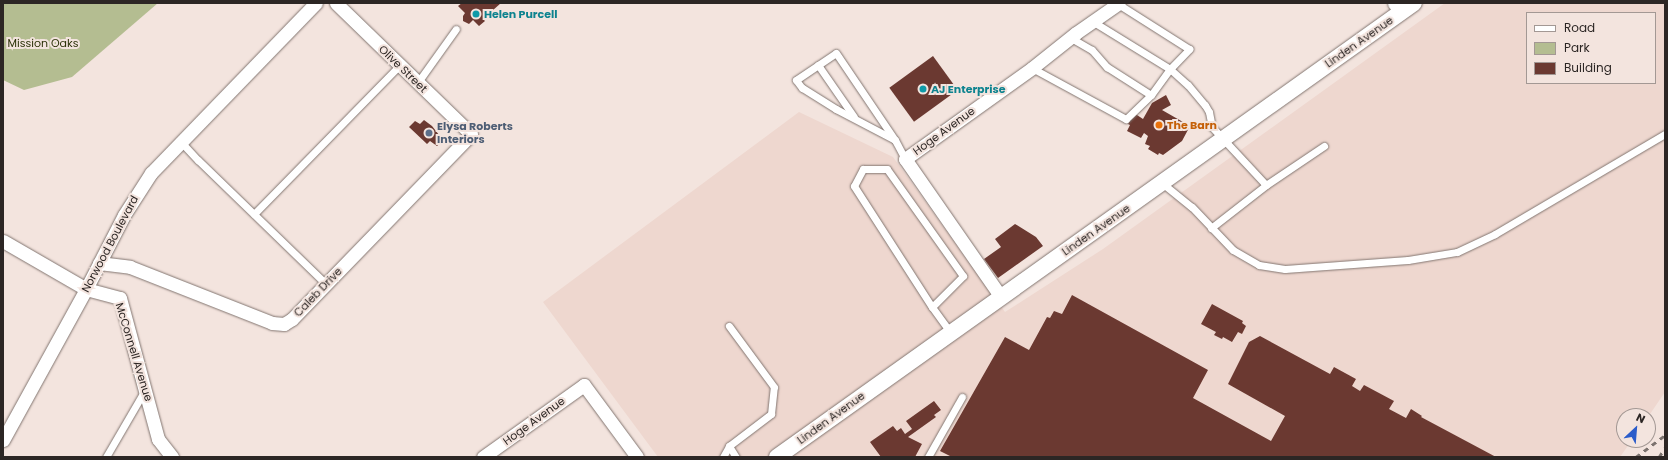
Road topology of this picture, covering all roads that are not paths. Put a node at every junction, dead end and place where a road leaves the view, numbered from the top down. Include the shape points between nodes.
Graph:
1 (316, 3) edge
2 (336, 3) edge
3 (1414, 3) edge
4 (1111, 5) edge
5 (1397, 8) edge
6 (1092, 21) junction
7 (456, 28) dead end
8 (1071, 38) junction
9 (400, 65) junction
10 (818, 65) junction
11 (1032, 68) junction
12 (1170, 69) junction
13 (418, 82) junction
14 (1151, 95) junction
15 (855, 118) junction
16 (471, 134) joint
17 (1665, 134) edge
18 (1223, 139) junction
19 (895, 140) junction
20 (181, 142) junction
21 (1324, 146) dead end
22 (905, 159) junction
23 (1162, 183) junction
24 (1266, 185) junction
25 (254, 214) junction
26 (1211, 228) junction
27 (3, 241) edge
28 (99, 263) junction
29 (326, 284) junction
30 (86, 289) junction
31 (1001, 297) junction
32 (932, 307) junction
33 (730, 326) dead end
34 (951, 333) junction
35 (146, 389) junction
36 (962, 397) dead end
37 (3, 440) edge
38 (729, 446) junction
39 (632, 455) edge
40 (106, 457) edge
41 (172, 457) edge
42 (483, 457) edge
43 (723, 457) edge
44 (736, 457) edge
45 (777, 457) edge
46 (928, 457) edge

1 - 20 street, Norwood Boulevard
2 - 9 street, Olive Street
3 - 5 street, Linden Avenue
4 - 6 street, Hoge Avenue
4 - 12 lane via 1189,49
5 - 18 street, Linden Avenue
6 - 8 street, Hoge Avenue
6 - 12 lane
7 - 13 lane
8 - 11 street, Hoge Avenue
8 - 14 lane via 1092,50 1107,67
9 - 13 street, Olive Street
9 - 25 lane
10 - 15 lane
10 - 15 lane via 796,80 802,88
10 - 19 lane via 836,53
11 - 14 lane via 1126,119
11 - 22 street, Hoge Avenue
12 - 14 lane
12 - 18 lane via 1205,105 1212,127
13 - 16 street, Olive Street
15 - 19 lane
16 - 29 street, Caleb Drive
17 - 26 lane via 1496,234 1457,252 1408,260 1285,269 1259,265 1233,250
18 - 23 street, Linden Avenue
18 - 24 lane
19 - 22 lane
20 - 25 lane
20 - 28 street, Norwood Boulevard via 151,173 124,215
21 - 24 lane
22 - 31 street, Hoge Avenue
23 - 26 lane via 1192,206
23 - 31 street, Linden Avenue
24 - 26 lane
25 - 29 lane
27 - 30 street, McConnell Avenue
28 - 29 street, Caleb Drive via 130,267 278,324 284,324 292,319
28 - 30 street, Norwood Boulevard
30 - 35 street, McConnell Avenue via 120,298
30 - 37 street, Norwood Boulevard
31 - 34 street, Linden Avenue
32 - 32 lane via 854,186 863,169 887,169 963,276
32 - 34 lane
33 - 38 lane via 774,387 771,414
34 - 45 street, Linden Avenue
35 - 40 lane
35 - 41 street, McConnell Avenue via 158,439
36 - 46 lane
38 - 43 lane
38 - 44 lane
39 - 42 street, Hoge Avenue via 584,384

